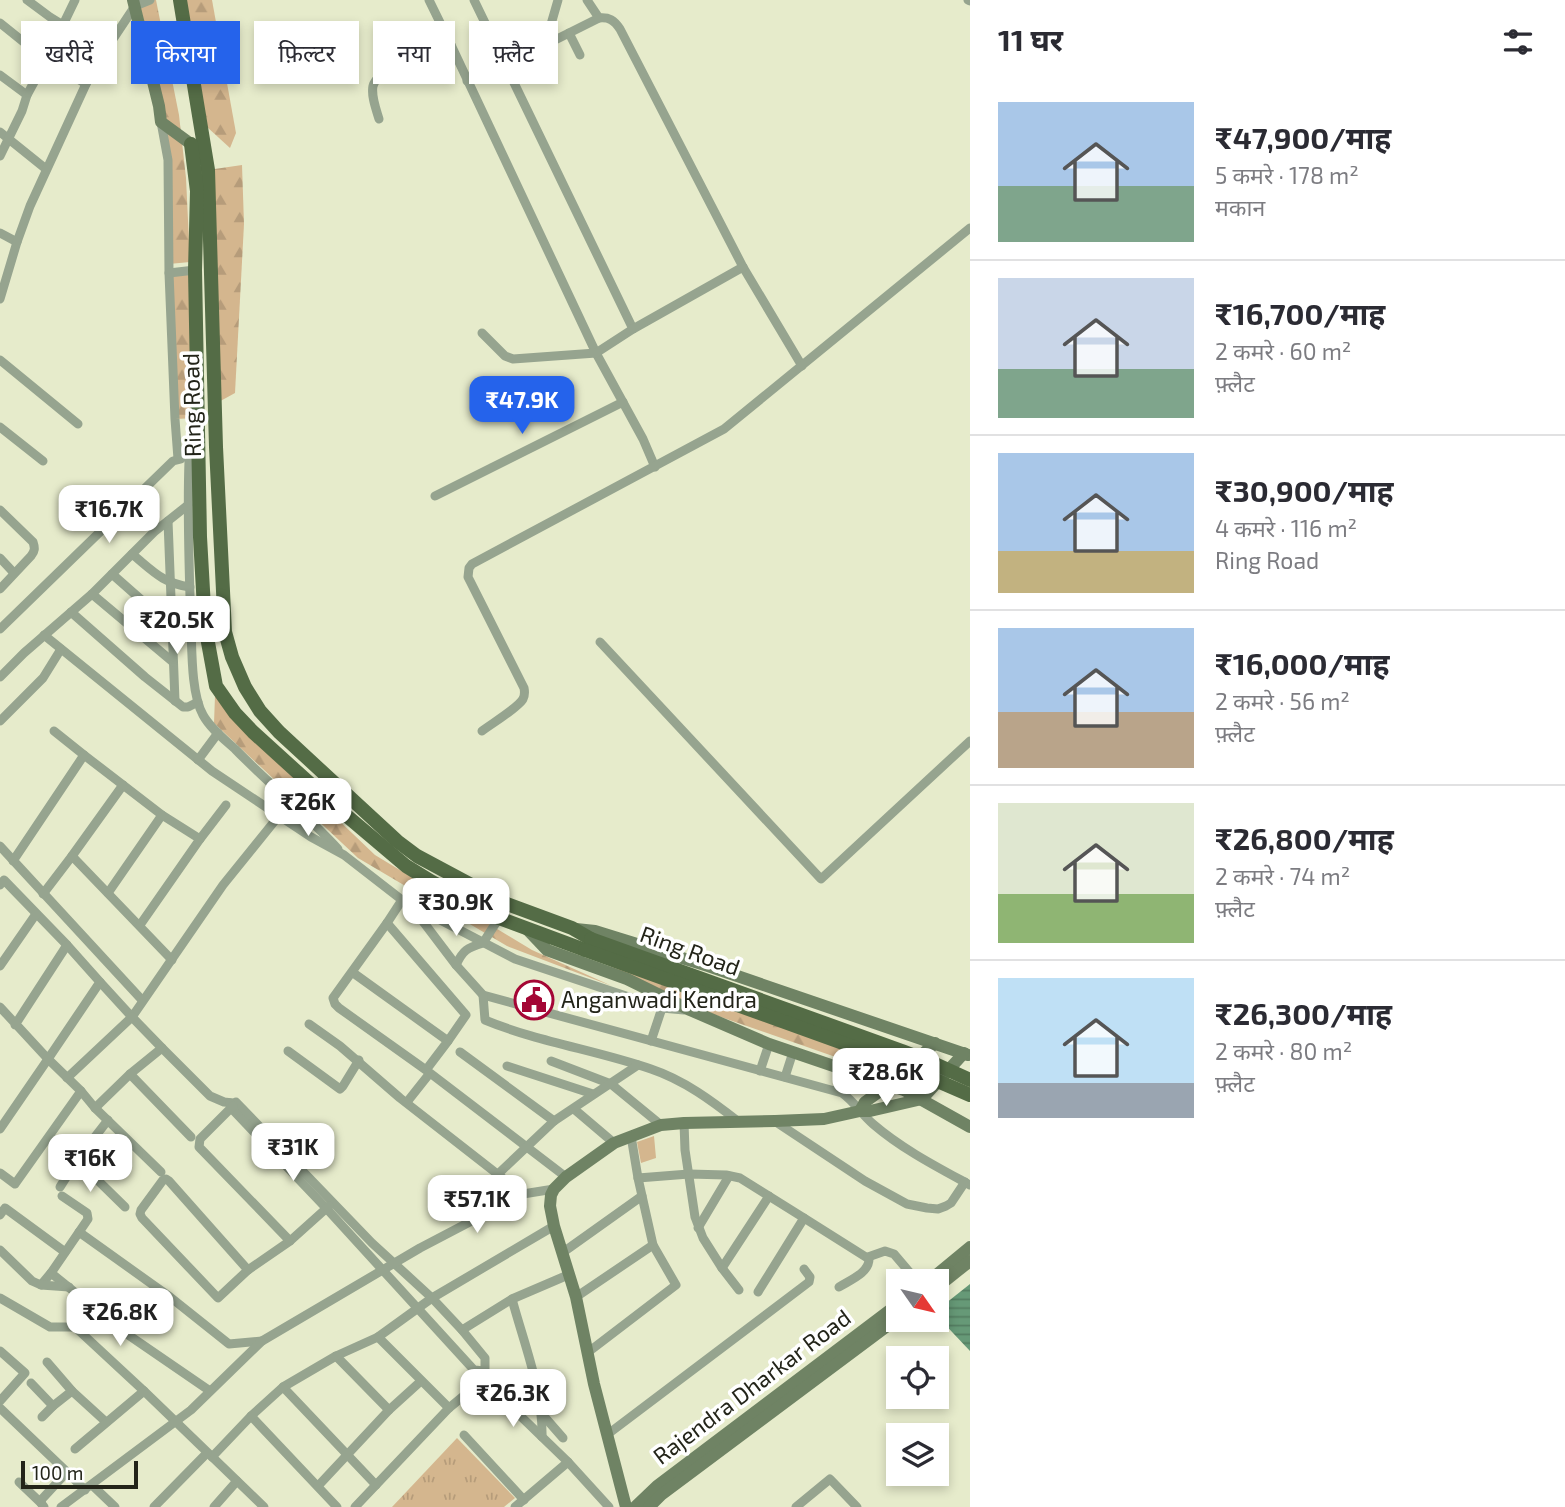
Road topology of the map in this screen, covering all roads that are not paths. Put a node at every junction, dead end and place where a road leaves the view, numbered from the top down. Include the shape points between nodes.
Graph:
1 (27, 0) edge
2 (75, 0) edge
3 (150, 0) edge
4 (180, 0) edge
5 (429, 0) edge
6 (474, 0) edge
7 (558, 0) edge
8 (587, 0) edge
9 (134, 3) edge
10 (599, 18) junction
11 (57, 21) edge
12 (65, 21) edge
13 (439, 21) edge
14 (484, 21) edge
15 (552, 21) edge
16 (0, 23) edge
17 (117, 31) edge
18 (569, 33) junction
19 (558, 38) edge
20 (21, 40) edge
21 (455, 55) edge
22 (580, 55) dead end
23 (0, 75) edge
24 (467, 81) joint
25 (33, 84) edge
26 (86, 84) edge
27 (374, 84) edge
28 (514, 84) edge
29 (27, 95) junction
30 (379, 119) dead end
31 (161, 122) junction
32 (0, 132) edge
33 (9, 139) junction
34 (191, 144) joint
35 (0, 156) edge
36 (46, 169) junction
37 (970, 228) edge
38 (0, 233) edge
39 (17, 242) junction
40 (743, 267) junction
41 (195, 270) junction
42 (169, 273) junction
43 (3, 276) edge
44 (0, 299) edge
45 (633, 329) junction
46 (482, 333) dead end
47 (596, 353) junction
48 (0, 360) edge
49 (802, 366) junction
50 (623, 402) junction
51 (78, 424) dead end
52 (0, 427) edge
53 (216, 447) junction
54 (199, 450) junction
55 (178, 460) junction
56 (43, 461) dead end
57 (189, 461) junction
58 (655, 467) junction
59 (435, 496) dead end
60 (188, 505) junction
61 (0, 510) edge
62 (168, 521) junction
63 (132, 554) junction
64 (0, 558) edge
65 (14, 573) junction
66 (112, 574) junction
67 (170, 583) junction
68 (190, 587) junction
69 (0, 589) edge
70 (92, 594) junction
71 (71, 612) junction
72 (171, 626) junction
73 (0, 629) edge
74 (44, 635) junction
75 (600, 642) dead end
76 (61, 649) junction
77 (173, 662) junction
78 (0, 677) edge
79 (216, 686) junction
80 (196, 690) junction
81 (175, 701) junction
82 (198, 702) junction
83 (0, 721) edge
84 (482, 731) dead end
85 (54, 732) dead end
86 (218, 733) junction
87 (970, 741) edge
88 (84, 755) junction
89 (198, 760) junction
90 (123, 785) junction
91 (290, 802) junction
92 (226, 805) dead end
93 (162, 815) junction
94 (279, 816) junction
95 (201, 839) junction
96 (0, 846) edge
97 (344, 855) junction
98 (72, 856) junction
99 (13, 861) junction
100 (1, 880) edge
101 (108, 893) junction
102 (43, 894) junction
103 (402, 900) junction
104 (411, 905) junction
105 (36, 914) junction
106 (499, 918) junction
107 (387, 923) junction
108 (139, 925) junction
109 (572, 928) junction
110 (526, 929) junction
111 (483, 943) junction
112 (67, 945) junction
113 (588, 945) junction
114 (172, 960) junction
115 (456, 965) junction
116 (0, 966) edge
117 (352, 972) junction
118 (100, 982) junction
119 (482, 995) junction
120 (142, 1000) junction
121 (0, 1007) edge
122 (662, 1008) junction
123 (690, 1010) junction
124 (132, 1017) junction
125 (309, 1024) dead end
126 (15, 1025) junction
127 (448, 1041) junction
128 (651, 1041) junction
129 (935, 1043) junction
130 (769, 1044) junction
131 (162, 1048) junction
132 (288, 1051) dead end
133 (460, 1052) dead end
134 (793, 1052) junction
135 (967, 1054) edge
136 (48, 1059) junction
137 (359, 1060) junction
138 (551, 1061) dead end
139 (638, 1065) junction
140 (507, 1066) dead end
141 (760, 1070) junction
142 (130, 1074) junction
143 (785, 1077) junction
144 (67, 1078) junction
145 (970, 1080) edge
146 (611, 1084) junction
147 (890, 1084) junction
148 (81, 1091) junction
149 (593, 1094) junction
150 (970, 1095) edge
151 (922, 1099) junction
152 (407, 1102) junction
153 (232, 1104) junction
154 (95, 1108) junction
155 (574, 1109) junction
156 (860, 1111) junction
157 (108, 1120) junction
158 (554, 1121) junction
159 (775, 1121) junction
160 (684, 1122) junction
161 (739, 1122) junction
162 (661, 1125) junction
163 (1, 1126) edge
164 (970, 1127) edge
165 (631, 1136) junction
166 (191, 1137) dead end
167 (614, 1143) junction
168 (527, 1147) junction
169 (77, 1160) junction
170 (161, 1172) dead end
171 (0, 1173) edge
172 (498, 1174) junction
173 (689, 1174) junction
174 (729, 1175) junction
175 (566, 1177) junction
176 (638, 1178) junction
177 (968, 1184) edge
178 (554, 1189) junction
179 (523, 1194) junction
180 (642, 1196) junction
181 (769, 1196) junction
182 (330, 1206) junction
183 (125, 1207) dead end
184 (0, 1215) edge
185 (804, 1218) junction
186 (554, 1226) junction
187 (698, 1228) junction
188 (79, 1232) junction
189 (290, 1241) junction
190 (653, 1245) junction
191 (367, 1246) junction
192 (970, 1247) edge
193 (0, 1250) edge
194 (65, 1252) junction
195 (562, 1253) junction
196 (868, 1257) junction
197 (970, 1261) edge
198 (394, 1264) junction
199 (722, 1268) junction
200 (804, 1269) dead end
201 (907, 1269) edge
202 (943, 1269) edge
203 (248, 1270) junction
204 (383, 1271) junction
205 (51, 1273) junction
206 (568, 1275) junction
207 (949, 1278) edge
208 (41, 1285) junction
209 (69, 1287) junction
210 (839, 1287) dead end
211 (739, 1290) dead end
212 (758, 1292) dead end
213 (576, 1297) junction
214 (0, 1298) edge
215 (432, 1298) junction
216 (512, 1299) junction
217 (418, 1309) junction
218 (886, 1313) edge
219 (886, 1327) edge
220 (462, 1330) junction
221 (378, 1337) junction
222 (262, 1341) junction
223 (0, 1351) edge
224 (587, 1353) junction
225 (336, 1356) junction
226 (47, 1362) dead end
227 (487, 1373) junction
228 (421, 1381) junction
229 (31, 1383) dead end
230 (283, 1387) junction
231 (72, 1391) junction
232 (144, 1391) junction
233 (210, 1391) junction
234 (538, 1392) junction
235 (0, 1401) edge
236 (509, 1405) junction
237 (53, 1406) junction
238 (0, 1408) edge
239 (449, 1408) junction
240 (389, 1410) junction
241 (542, 1414) junction
242 (251, 1416) junction
243 (42, 1417) dead end
244 (106, 1422) junction
245 (174, 1422) junction
246 (608, 1434) junction
247 (464, 1435) dead end
248 (542, 1437) junction
249 (563, 1438) dead end
250 (75, 1449) dead end
251 (209, 1455) junction
252 (348, 1455) junction
253 (568, 1462) junction
254 (67, 1472) junction
255 (237, 1481) junction
256 (19, 1482) dead end
257 (376, 1485) junction
258 (317, 1486) junction
259 (89, 1488) junction
260 (524, 1500) junction
261 (42, 1505) edge
262 (61, 1507) edge
263 (115, 1507) edge
264 (155, 1507) edge
265 (214, 1507) edge
266 (264, 1507) edge
267 (337, 1507) edge
268 (355, 1507) edge
269 (515, 1507) edge
270 (609, 1507) edge
271 (626, 1507) edge
272 (635, 1507) edge
273 (649, 1507) edge
274 (796, 1507) edge
275 (857, 1507) edge

1 - 11 street
2 - 12 street
3 - 9 street
4 - 53 main road, Ring Road via 208,170
5 - 13 street
6 - 14 street
7 - 15 street
8 - 10 street
9 - 17 street
9 - 31 street
10 - 18 street
10 - 40 street via 613,20 620,29
16 - 20 street
18 - 19 street
18 - 22 street
21 - 24 street
23 - 29 street
24 - 47 street
25 - 29 street
26 - 36 street
27 - 30 street
28 - 45 street
29 - 33 street
31 - 34 street
31 - 42 street via 167,160
32 - 33 street
33 - 35 street
33 - 36 street
34 - 41 main road, Ring Road via 197,191
36 - 39 street
37 - 49 street
38 - 39 street
39 - 43 street
40 - 45 street
40 - 49 street
41 - 42 street
41 - 54 main road, Ring Road
42 - 55 street
43 - 44 street
45 - 47 street
46 - 47 street via 513,359
47 - 50 street
48 - 51 street
49 - 58 street via 724,429
50 - 58 street
50 - 59 street
52 - 56 street
53 - 54 street
53 - 109 main road, Ring Road via 225,632 245,687 260,710 417,856 507,904
54 - 57 street
54 - 79 main road, Ring Road via 205,626
55 - 57 street
55 - 73 street
57 - 60 street
58 - 84 street via 468,568 468,577 524,688 519,704
60 - 62 street
60 - 68 street
61 - 65 street via 33,542 31,556
62 - 63 street
62 - 67 street
63 - 66 street
63 - 67 street
64 - 65 street
65 - 69 street
66 - 70 street
66 - 72 street
67 - 68 street
67 - 72 street
68 - 80 street
70 - 71 street
70 - 77 street
71 - 74 street
71 - 81 street
72 - 77 street
74 - 76 street
74 - 78 street
75 - 87 street via 821,879
76 - 83 street via 43,678
76 - 89 street
77 - 81 street
79 - 80 street
79 - 106 main road, Ring Road via 253,732 393,856
80 - 82 street
81 - 82 street via 183,707
82 - 86 street
85 - 88 street
86 - 89 street
86 - 91 street
88 - 90 street
88 - 99 street
89 - 94 street
90 - 93 street
90 - 98 street
91 - 94 street
91 - 97 street
92 - 95 street
93 - 95 street
93 - 101 street
94 - 97 street
94 - 114 street via 223,885
95 - 108 street
96 - 99 street
97 - 103 street
98 - 101 street
98 - 102 street
99 - 102 street
100 - 105 street
101 - 108 street
102 - 120 street
103 - 104 street
103 - 107 street
104 - 111 street
104 - 115 street
105 - 112 street
105 - 116 street
106 - 110 main road, Ring Road
106 - 111 street
107 - 117 street
107 - 127 street via 466,1015
108 - 114 street
109 - 113 main road, Ring Road
109 - 129 street via 696,962
110 - 113 main road, Ring Road
110 - 123 street via 547,950 627,979
111 - 115 street via 462,952
111 - 122 street via 515,960
112 - 118 street
112 - 126 street
113 - 145 main road, Ring Road, bridge via 902,1051
113 - 150 main road, bridge
114 - 120 street
115 - 119 street
117 - 127 street
117 - 127 street via 333,998 339,1008 426,1070
118 - 124 street
118 - 136 street
119 - 128 street
119 - 139 street via 485,1020
120 - 124 street
121 - 126 street
122 - 123 street
122 - 128 street
123 - 130 street
124 - 131 street
124 - 144 street
125 - 137 street
126 - 136 street
128 - 141 street
129 - 135 street
129 - 147 street
130 - 134 street
130 - 141 street
131 - 142 street
131 - 153 street via 210,1096
132 - 137 street via 340,1089
133 - 158 street
134 - 143 street
134 - 147 street
135 - 151 street
136 - 144 street
136 - 163 street
137 - 152 street
138 - 146 street
139 - 146 street
139 - 161 street via 698,1092
140 - 149 street
141 - 143 street
142 - 154 street
142 - 166 street
143 - 156 street via 842,1093
144 - 148 street
146 - 149 street
146 - 162 street
147 - 151 street
147 - 156 street
148 - 154 street
148 - 171 street via 15,1184
149 - 155 street
151 - 156 street
151 - 164 street
152 - 168 street via 430,1073
152 - 172 street
153 - 182 street
153 - 189 street via 200,1139 199,1147
154 - 157 street
155 - 158 street
155 - 167 street
156 - 159 street
156 - 177 street via 899,1143
157 - 169 street
157 - 170 street
158 - 168 street
159 - 161 street
159 - 177 street via 906,1204 939,1209
160 - 161 street
160 - 162 street
160 - 173 street
162 - 165 street
165 - 167 street
165 - 176 street
167 - 175 street
168 - 172 street
168 - 175 street
169 - 183 street
169 - 188 street via 61,1192 88,1216
172 - 179 street
173 - 174 street
173 - 176 street
173 - 187 street
174 - 181 street
174 - 187 street
175 - 178 street
176 - 180 street
178 - 179 street
178 - 186 street via 550,1206
179 - 198 street
180 - 190 street
180 - 195 street
181 - 185 street
181 - 199 street
182 - 189 street
182 - 191 street
184 - 194 street via 5,1208
185 - 196 street
185 - 212 street
186 - 195 street
186 - 215 street
187 - 199 street
188 - 194 street
188 - 222 street via 229,1344
189 - 203 street
190 - 213 street
190 - 224 street via 676,1286
191 - 198 street
191 - 204 street
192 - 202 street
193 - 208 street
194 - 205 street
195 - 206 street
196 - 201 street via 884,1251 894,1254
196 - 210 street via 866,1270
197 - 207 street
198 - 204 street
198 - 215 street
199 - 211 street
200 - 246 street via 810,1282
203 - 203 street via 169,1181 163,1180 140,1214 151,1228 218,1298
204 - 217 street
204 - 222 street
205 - 208 street
205 - 209 street
206 - 213 street
206 - 216 street
208 - 209 street
209 - 233 street via 124,1332
213 - 224 street
214 - 232 street via 50,1327 75,1327
215 - 217 street
215 - 220 street
216 - 220 street
216 - 234 street
217 - 221 street
217 - 227 street via 474,1370
218 - 272 street, Rajendra Dharkar Road via 656,1486
219 - 273 street, Rajendra Dharkar Road
220 - 227 street via 485,1358
221 - 225 street
221 - 228 street
222 - 233 street
223 - 235 street via 25,1373
224 - 246 street
225 - 230 street
225 - 240 street
226 - 231 street
227 - 236 street
227 - 239 street
228 - 239 street
228 - 240 street
229 - 237 street
230 - 242 street
230 - 252 street
231 - 237 street
231 - 244 street
232 - 244 street
232 - 245 street
233 - 245 street
234 - 236 street
234 - 241 street
236 - 248 street
237 - 243 street
238 - 254 street
239 - 257 street
240 - 252 street
241 - 248 street
241 - 249 street
242 - 251 street
242 - 258 street
244 - 250 street
245 - 251 street
245 - 259 street
246 - 271 street
247 - 260 street
248 - 253 street
251 - 255 street
251 - 264 street
252 - 257 street
252 - 258 street
253 - 260 street
253 - 270 street
254 - 259 street
254 - 261 street via 42,1499
255 - 265 street
255 - 266 street
256 - 261 street
257 - 268 street
258 - 267 street
259 - 262 street
259 - 263 street
260 - 269 street
274 - 275 street via 830,1479

